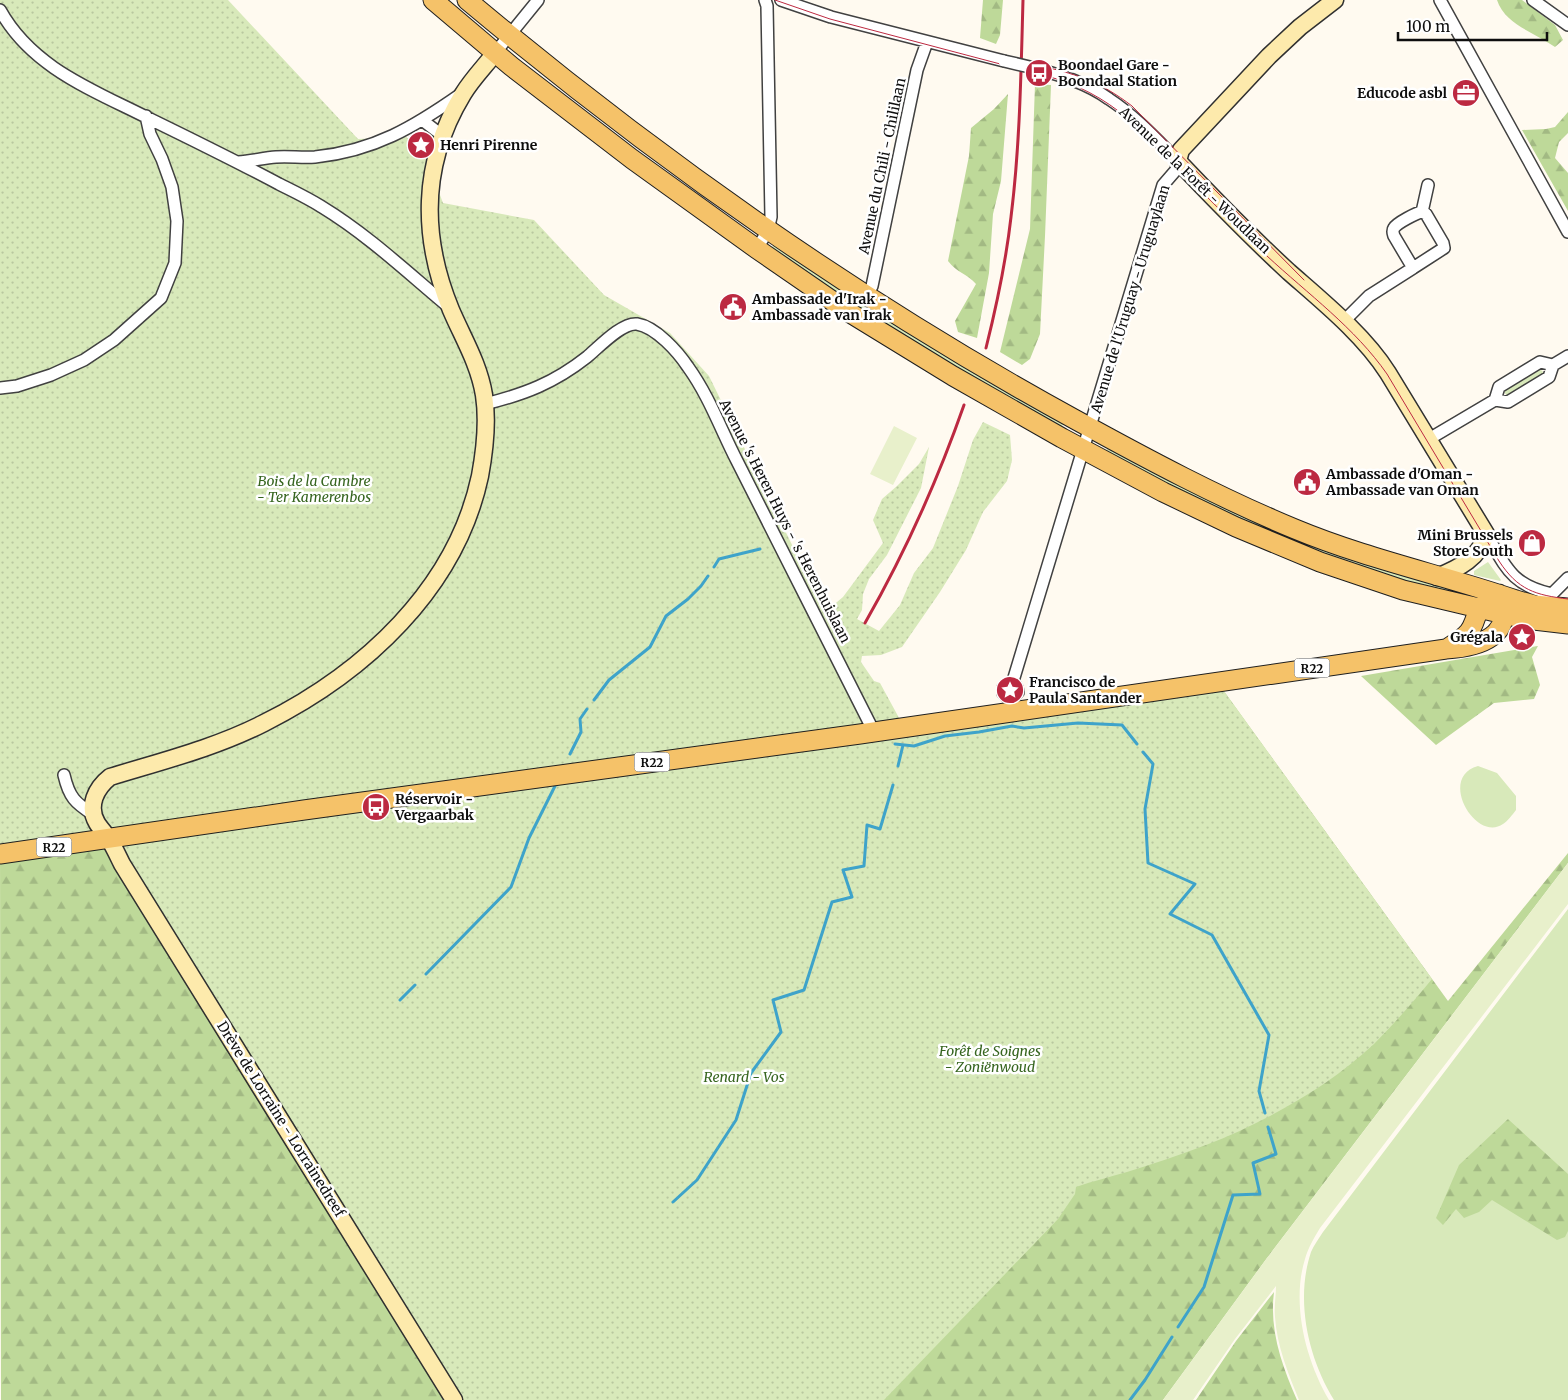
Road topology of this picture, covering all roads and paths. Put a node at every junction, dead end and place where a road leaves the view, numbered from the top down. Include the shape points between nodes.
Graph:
1 (433, 0) edge
2 (467, 0) edge
3 (538, 0) edge
4 (765, 0) edge
5 (781, 0) edge
6 (1335, 0) edge
7 (1440, 0) edge
8 (1533, 0) edge
9 (0, 10) edge
10 (1568, 25) edge
11 (510, 35) junction
12 (927, 42) junction
13 (495, 53) junction
14 (464, 92) junction
15 (146, 116) junction
16 (422, 120) junction
17 (443, 136) junction
18 (1178, 161) junction
19 (238, 162) junction
20 (1428, 185) dead end
21 (1422, 212) junction
22 (768, 230) junction
23 (1568, 232) edge
24 (757, 249) junction
25 (1413, 268) junction
26 (866, 297) junction
27 (451, 310) junction
28 (1343, 322) junction
29 (1568, 356) edge
30 (1553, 365) junction
31 (0, 388) edge
32 (1495, 400) junction
33 (485, 404) junction
34 (1090, 427) junction
35 (1429, 439) junction
36 (1083, 449) junction
37 (1486, 534) junction
38 (1438, 577) junction
39 (1568, 578) edge
40 (1499, 594) junction
41 (1547, 600) junction
42 (1479, 607) junction
43 (1568, 608) edge
44 (1503, 614) junction
45 (1568, 624) edge
46 (1446, 649) junction
47 (1013, 681) dead end
48 (874, 732) junction
49 (64, 775) dead end
50 (94, 814) junction
51 (108, 838) junction
52 (0, 854) edge
53 (454, 1400) edge

1 - 13 main road
2 - 11 main road
3 - 11 street
4 - 22 street via 771,217
5 - 12 street, Avenue de la Forêt - Woudlaan via 831,17
6 - 18 street, Avenue de l'Uruguay - Uruguaylaan via 1269,56 1181,150
7 - 23 street
8 - 10 street
9 - 15 street via 17,36 45,62 107,98
11 - 13 street
11 - 22 main road via 643,140
12 - 18 street, Avenue de la Forêt - Woudlaan, bridge via 1034,68 1080,84 1109,98 1131,115
12 - 26 street, Avenue du Chili - Chililaan via 917,70 872,286
13 - 14 street
13 - 24 main road via 632,159
14 - 16 street
14 - 17 street
15 - 19 street
15 - 31 street via 172,187 177,221 175,263 160,298 114,340 84,360 51,375
16 - 17 street
16 - 19 street via 372,145 315,156
17 - 27 street via 433,165 430,226 437,271
18 - 28 street, Avenue de la Forêt - Woudlaan
18 - 34 street, Avenue de l'Uruguay - Uruguaylaan via 1176,170 1163,185
19 - 27 street via 322,207 369,240
20 - 21 street
21 - 25 street via 1395,226 1393,231
21 - 25 street via 1444,248
22 - 24 street
22 - 26 main road
24 - 36 main road via 917,354
25 - 28 street via 1369,296
26 - 34 main road via 960,355
27 - 33 street via 472,354
28 - 35 street, Avenue de la Forêt - Woudlaan via 1383,365
29 - 30 street
30 - 32 street via 1549,377 1508,402
30 - 32 street via 1540,362 1499,387
32 - 35 street
33 - 48 street, Avenue 's Heren Huys - 's Herenhuislaan via 514,396 560,376 629,325 636,324 655,333 680,356 708,401
33 - 50 street via 483,459 464,530 423,598 387,638 314,695 263,724 228,739 110,777 96,791
34 - 36 street, Avenue de l'Uruguay - Uruguaylaan
34 - 38 main road via 1192,481 1294,529 1346,549
35 - 37 street, Avenue de la Forêt - Woudlaan
36 - 42 main road via 1171,496 1296,553 1403,590
36 - 47 street, Avenue de l'Uruguay - Uruguaylaan
37 - 38 street via 1474,557
37 - 41 street, Avenue de la Forêt - Woudlaan via 1513,576
38 - 40 main road
39 - 41 street
40 - 41 main road via 1528,604
40 - 42 main road
40 - 44 main road
41 - 43 main road
42 - 44 main road
42 - 46 main road, R22 via 1474,626 1467,635
44 - 45 main road
44 - 46 main road, R22 via 1499,629 1482,642 1468,648
46 - 48 main road, R22
48 - 51 main road, R22
49 - 50 street via 77,805
50 - 51 street, Drève de Lorraine - Lorrainedreef
51 - 52 main road, R22
51 - 53 street, Drève de Lorraine - Lorrainedreef

